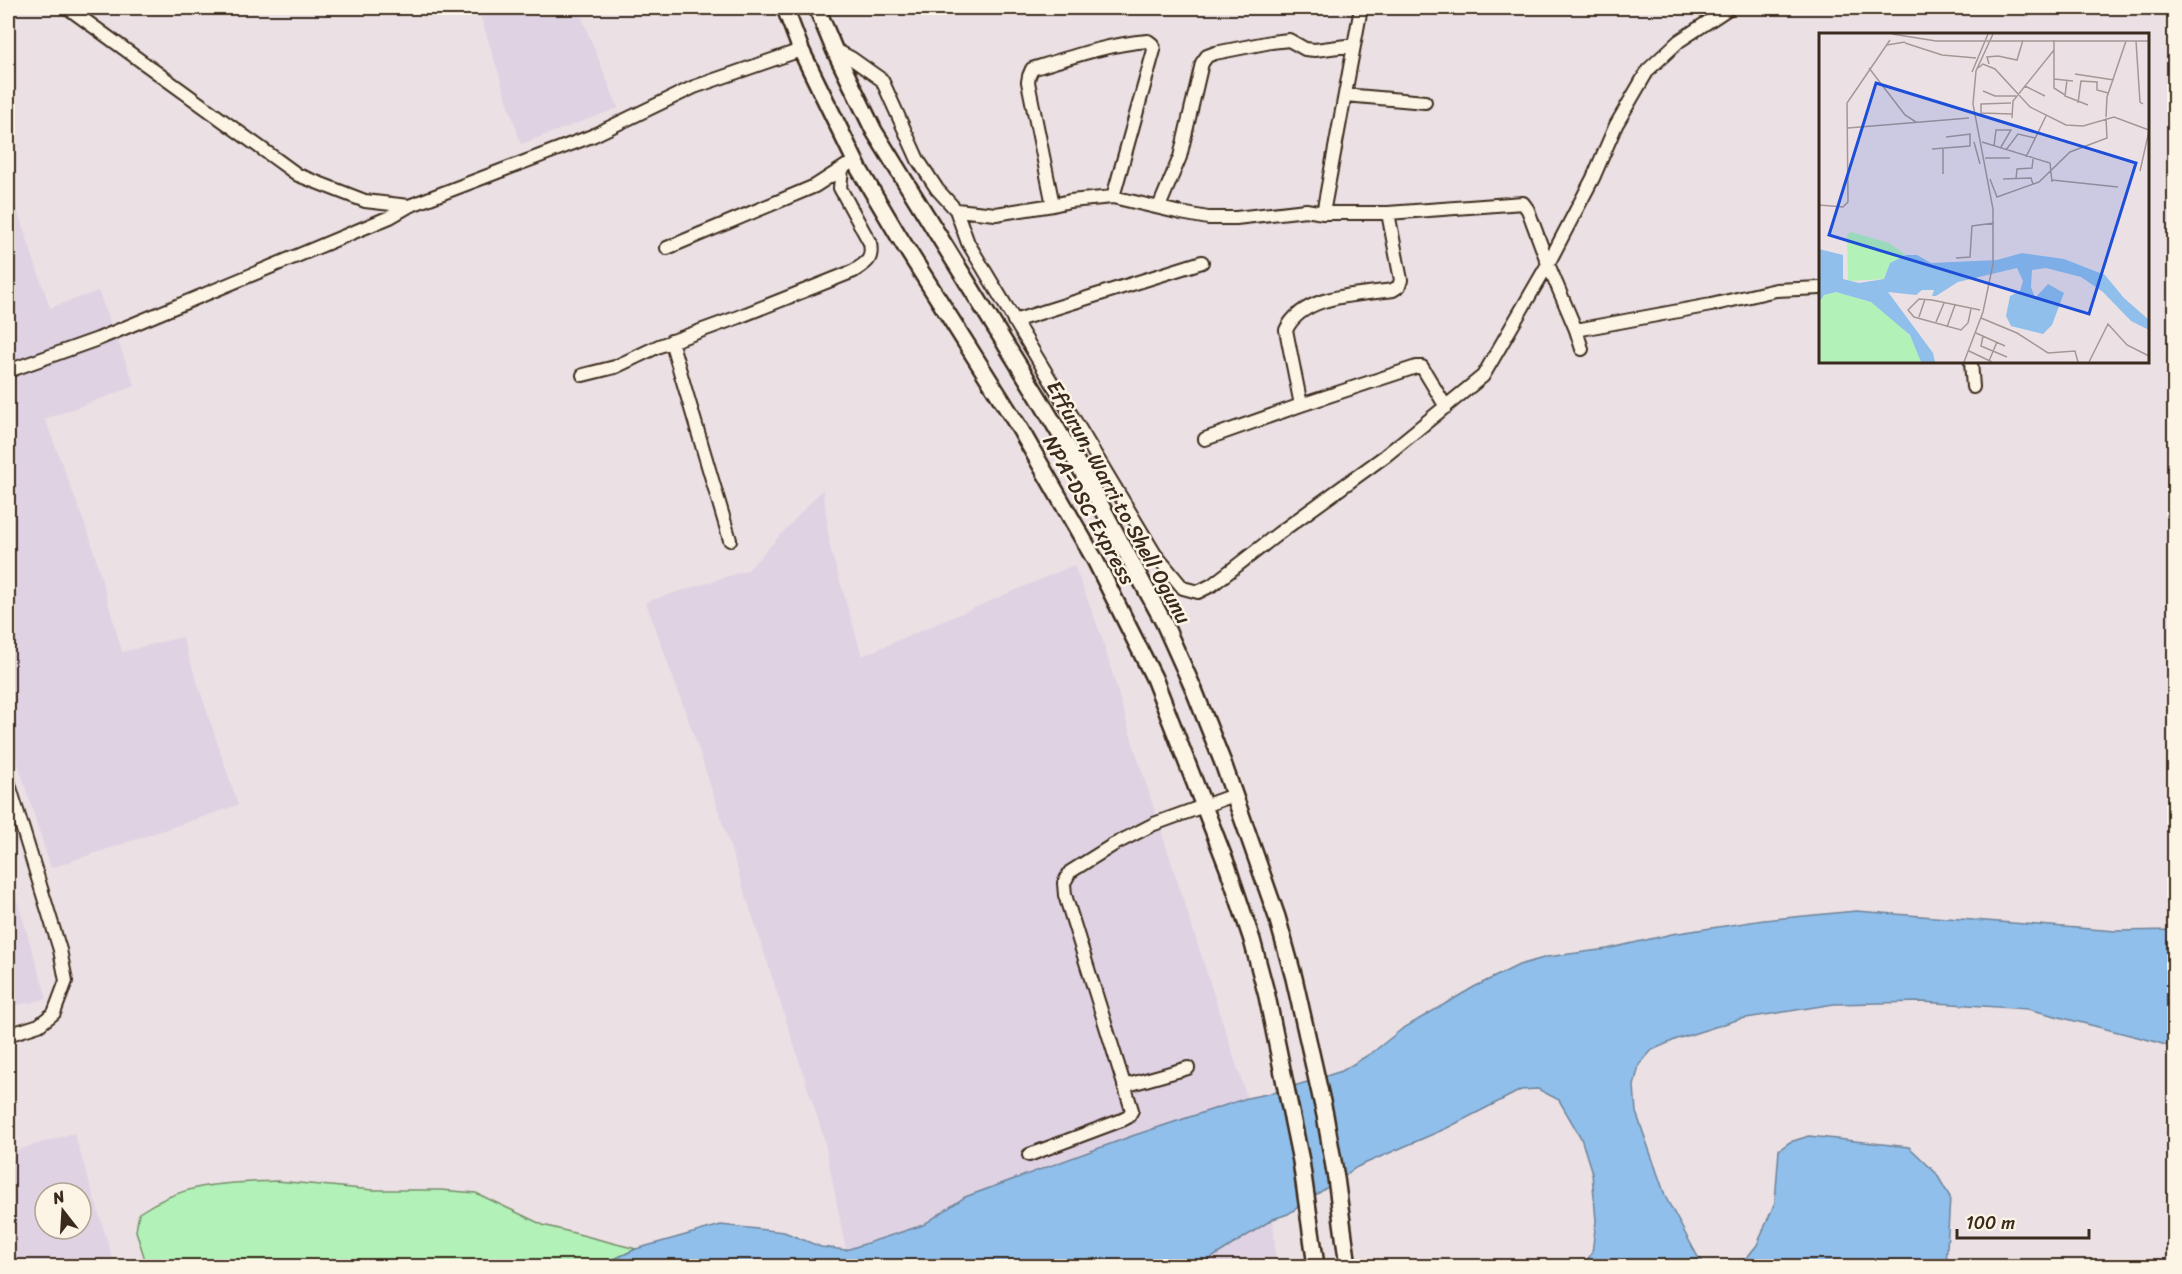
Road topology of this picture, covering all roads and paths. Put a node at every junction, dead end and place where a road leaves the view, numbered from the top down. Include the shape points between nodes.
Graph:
1 (68, 8) edge
2 (784, 8) edge
3 (817, 8) edge
4 (1361, 8) edge
5 (1729, 8) edge
6 (1354, 45) junction
7 (834, 49) junction
8 (801, 50) junction
9 (1345, 95) junction
10 (1425, 102) dead end
11 (848, 165) junction
12 (1113, 196) junction
13 (1053, 205) junction
14 (409, 206) junction
15 (1159, 207) junction
16 (956, 210) junction
17 (1323, 213) junction
18 (1388, 213) junction
19 (667, 248) dead end
20 (1202, 262) dead end
21 (1548, 264) junction
22 (1819, 288) edge
23 (1014, 321) junction
24 (1576, 330) junction
25 (671, 341) junction
26 (1582, 349) dead end
27 (1971, 363) edge
28 (8, 371) edge
29 (583, 375) dead end
30 (1973, 387) dead end
31 (1300, 405) junction
32 (1446, 407) junction
33 (1205, 439) dead end
34 (730, 540) dead end
35 (8, 780) edge
36 (1234, 795) junction
37 (1205, 806) junction
38 (8, 1035) edge
39 (1188, 1068) dead end
40 (1124, 1086) junction
41 (1029, 1155) dead end
42 (1316, 1266) edge
43 (1348, 1266) edge

1 - 14 street via 298,175 365,201
2 - 8 main road, NPA-DSC Express
3 - 7 main road, Effurun, Warri to Shell Ogunu
4 - 6 street
5 - 21 street via 1679,41 1648,70 1616,125
6 - 9 street
6 - 15 street via 1315,50 1289,40 1207,56 1202,63 1180,157
7 - 16 street via 882,80 918,160
7 - 36 main road, Effurun, Warri to Shell Ogunu via 879,140 1040,400 1130,556 1194,690
8 - 11 main road, NPA-DSC Express
8 - 14 street via 694,87 592,136
9 - 10 street
9 - 17 street
11 - 19 street via 815,186
11 - 25 street via 840,188 870,243 872,253 868,261 854,271
11 - 37 main road, NPA-DSC Express via 898,235 1020,429 1095,560 1154,678
12 - 13 street
12 - 13 street via 1154,50 1148,41 1032,69 1029,76 1033,108
12 - 15 street
13 - 16 street via 996,214
14 - 28 street via 98,339
15 - 17 street via 1208,218 1306,210
16 - 23 street via 968,243
17 - 18 street
18 - 21 street via 1522,203
18 - 31 street via 1400,286 1330,299 1310,306 1290,321 1286,330
20 - 23 street
21 - 24 street
21 - 32 street via 1483,376
22 - 24 street via 1776,290
23 - 32 street via 1155,554 1183,588 1198,592
24 - 26 street
25 - 29 street via 615,367
25 - 34 street
27 - 30 street
31 - 32 street via 1422,367
31 - 33 street
35 - 38 street via 66,981 54,1012 39,1025
36 - 37 street
36 - 43 main road, Effurun, Warri to Shell Ogunu via 1277,917 1311,1050 1336,1178
37 - 40 street via 1154,824 1113,845 1070,872 1064,883
37 - 42 main road, NPA-DSC Express via 1252,940 1267,996 1291,1107
39 - 40 street
40 - 41 street via 1132,1110 1128,1117

